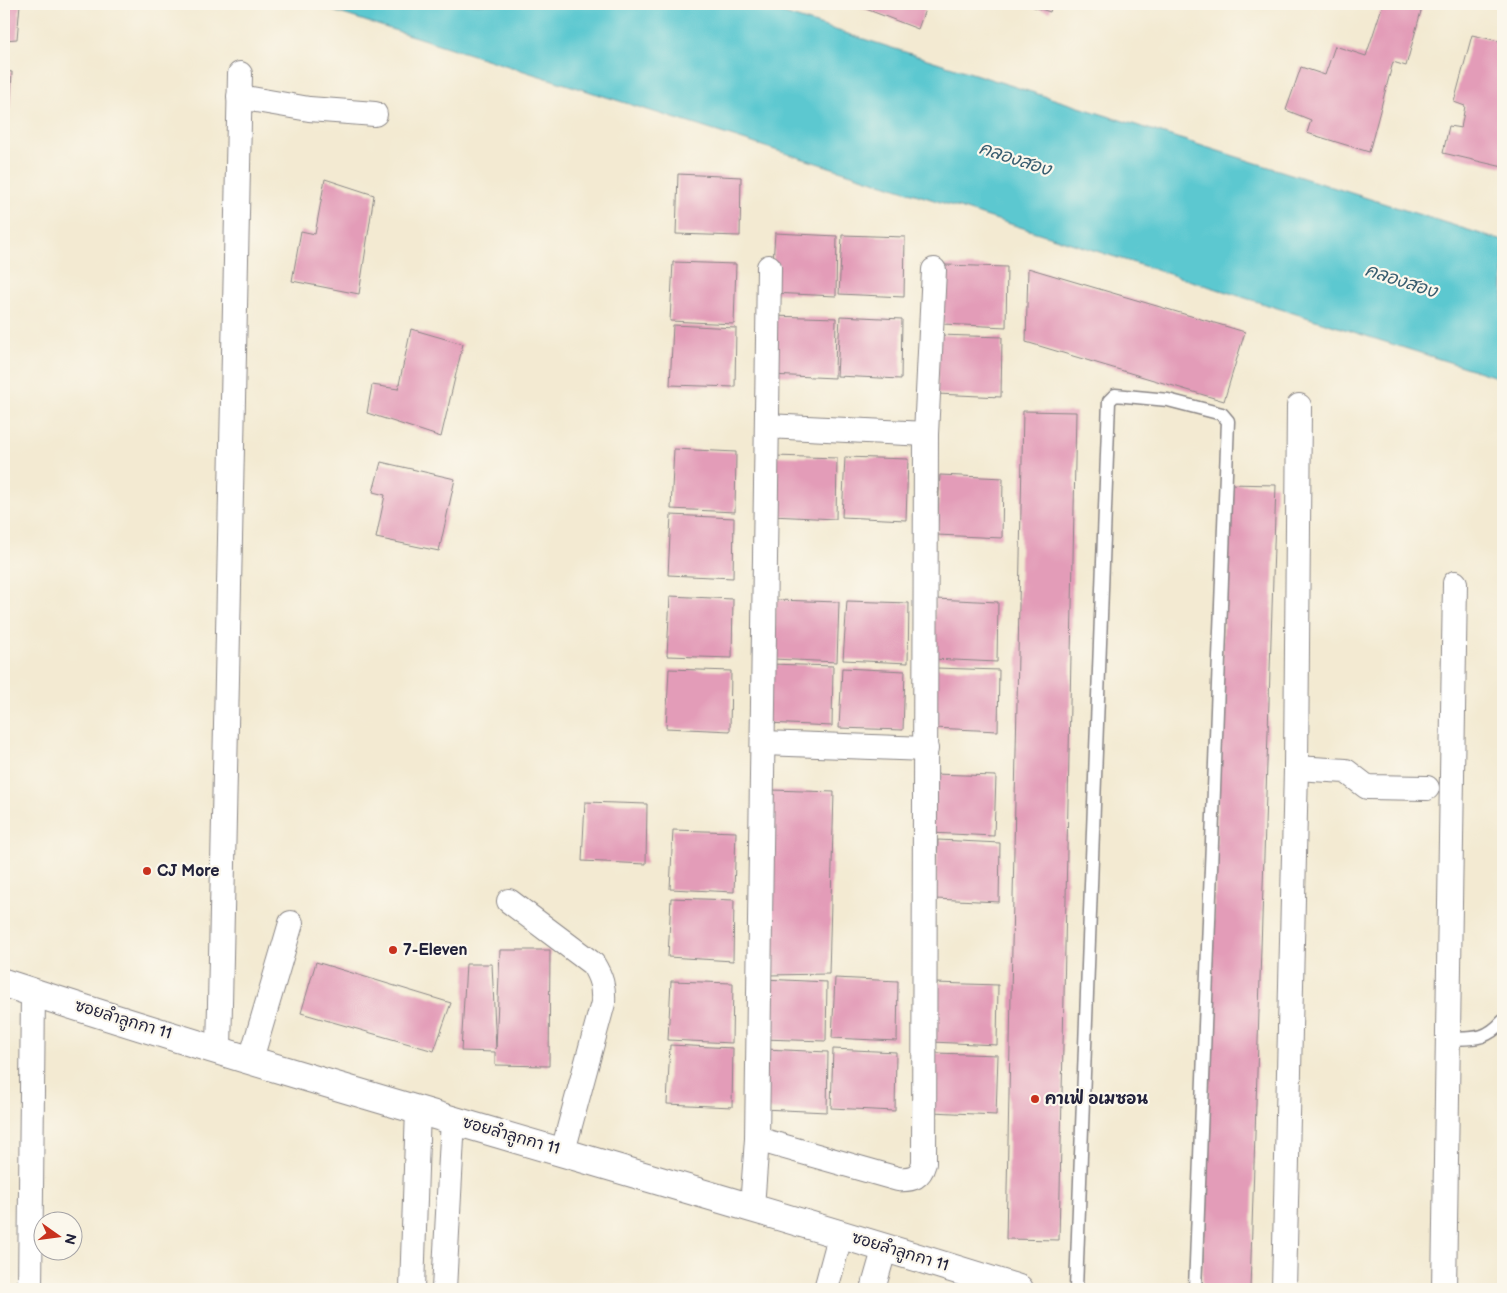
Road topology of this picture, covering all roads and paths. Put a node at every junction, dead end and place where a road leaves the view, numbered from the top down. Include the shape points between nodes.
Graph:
1 (240, 74) dead end
2 (239, 97) junction
3 (375, 114) dead end
4 (769, 267) dead end
5 (934, 270) dead end
6 (1299, 406) dead end
7 (767, 426) junction
8 (926, 434) junction
9 (1455, 583) dead end
10 (763, 743) junction
11 (926, 749) junction
12 (1296, 768) junction
13 (1427, 788) dead end
14 (509, 901) dead end
15 (291, 923) dead end
16 (4, 983) edge
17 (33, 992) junction
18 (1503, 1021) edge
19 (1448, 1039) junction
20 (219, 1050) junction
21 (251, 1059) junction
22 (418, 1109) junction
23 (453, 1119) junction
24 (757, 1138) junction
25 (563, 1151) junction
26 (752, 1207) junction
27 (841, 1233) junction
28 (886, 1247) junction
29 (30, 1289) edge
30 (412, 1289) edge
31 (444, 1289) edge
32 (826, 1289) edge
33 (873, 1289) edge
34 (1019, 1289) edge
35 (1076, 1289) edge
36 (1195, 1289) edge
37 (1284, 1289) edge
38 (1444, 1289) edge

1 - 2 street
2 - 3 street via 309,109
2 - 20 street
4 - 7 street
5 - 8 street
6 - 12 street
7 - 8 street
7 - 10 street
8 - 11 street
9 - 19 street
10 - 11 street
10 - 24 street
11 - 24 street via 922,1172 915,1178 898,1179
12 - 13 street via 1346,771 1368,787
12 - 37 street
14 - 25 street via 592,964 604,990
15 - 21 street
16 - 17 street, ซอยลำลูกกา 11
17 - 20 street, ซอยลำลูกกา 11
17 - 29 street
18 - 19 lane via 1483,1038
19 - 38 street
20 - 21 street, ซอยลำลูกกา 11
21 - 22 street, ซอยลำลูกกา 11
22 - 23 street, ซอยลำลูกกา 11
22 - 30 street
23 - 25 street, ซอยลำลูกกา 11
23 - 31 street
24 - 26 street
25 - 26 street, ซอยลำลูกกา 11
26 - 27 street, ซอยลำลูกกา 11
27 - 28 street, ซอยลำลูกกา 11
27 - 32 street
28 - 33 street
28 - 34 street, ซอยลำลูกกา 11
35 - 36 lane via 1108,401 1115,396 1168,400 1222,414 1228,421

